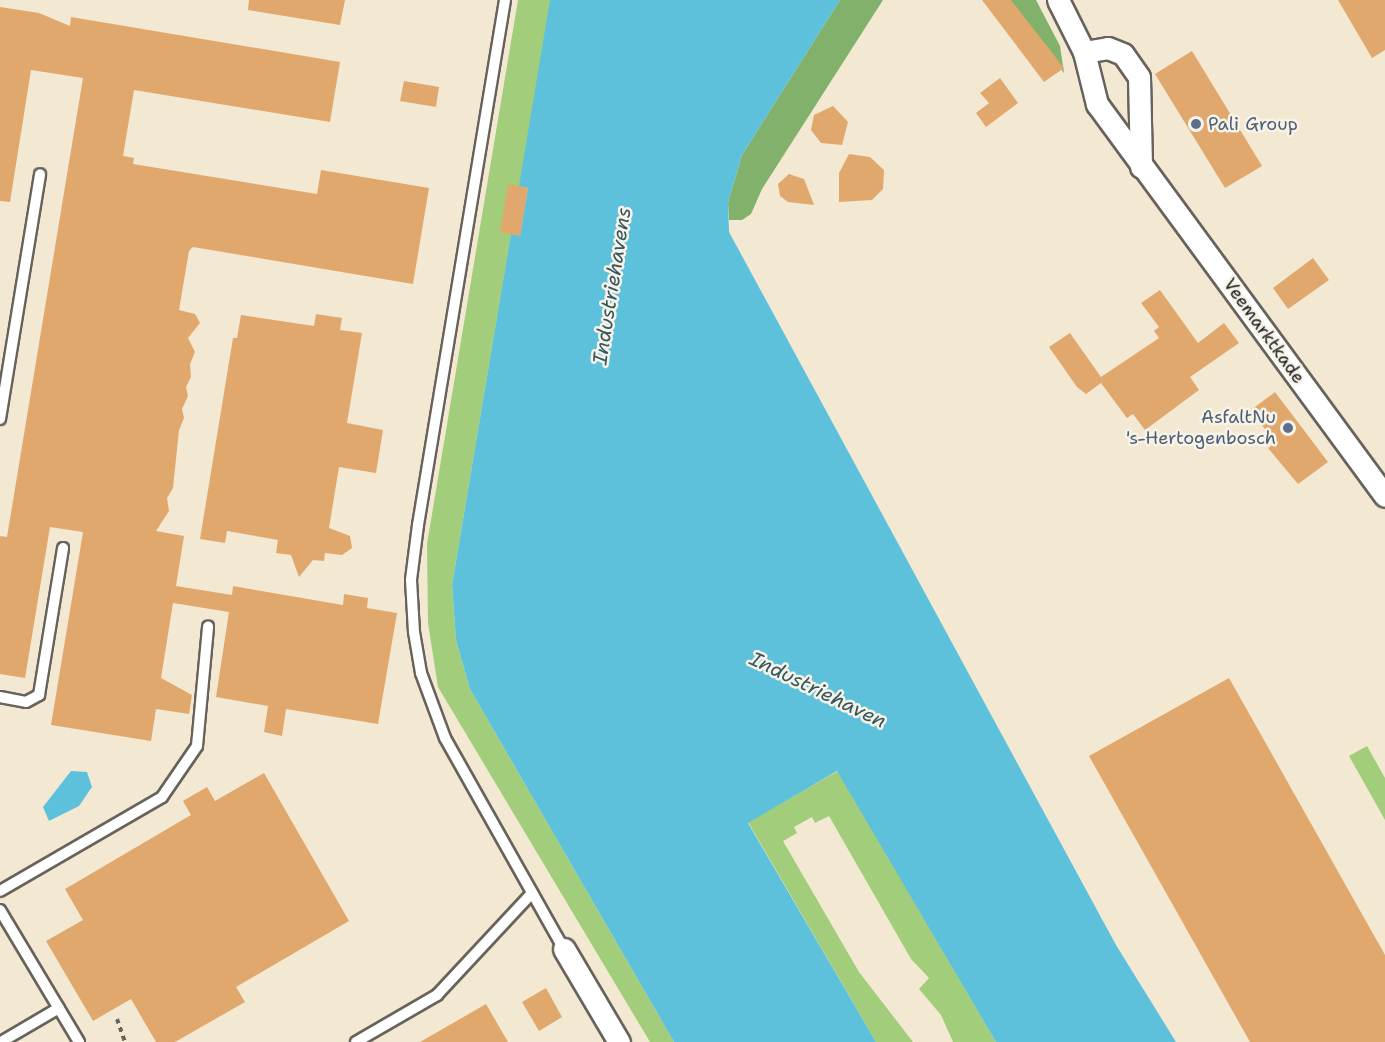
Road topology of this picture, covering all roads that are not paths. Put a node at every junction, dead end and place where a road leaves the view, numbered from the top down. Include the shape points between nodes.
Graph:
1 (505, 0) edge
2 (1058, 0) edge
3 (1084, 52) junction
4 (1141, 168) junction
5 (40, 174) dead end
6 (0, 419) edge
7 (1385, 496) edge
8 (63, 548) dead end
9 (208, 627) dead end
10 (0, 697) edge
11 (0, 891) edge
12 (532, 893) junction
13 (0, 910) edge
14 (564, 949) joint
15 (59, 1008) junction
16 (1, 1042) edge
17 (79, 1042) edge
18 (356, 1042) edge
19 (619, 1042) edge

1 - 12 lane via 411,580 421,673 445,738
2 - 3 street, Veemarktkade
3 - 4 street, Veemarktkade via 1097,104
3 - 4 street via 1108,48 1123,54 1139,76
4 - 7 street, Veemarktkade
5 - 6 lane
8 - 10 lane via 39,695 26,702
9 - 11 lane via 197,746 162,797
12 - 14 lane
12 - 18 lane via 437,995
13 - 15 lane
14 - 19 street
15 - 16 lane
15 - 17 lane

